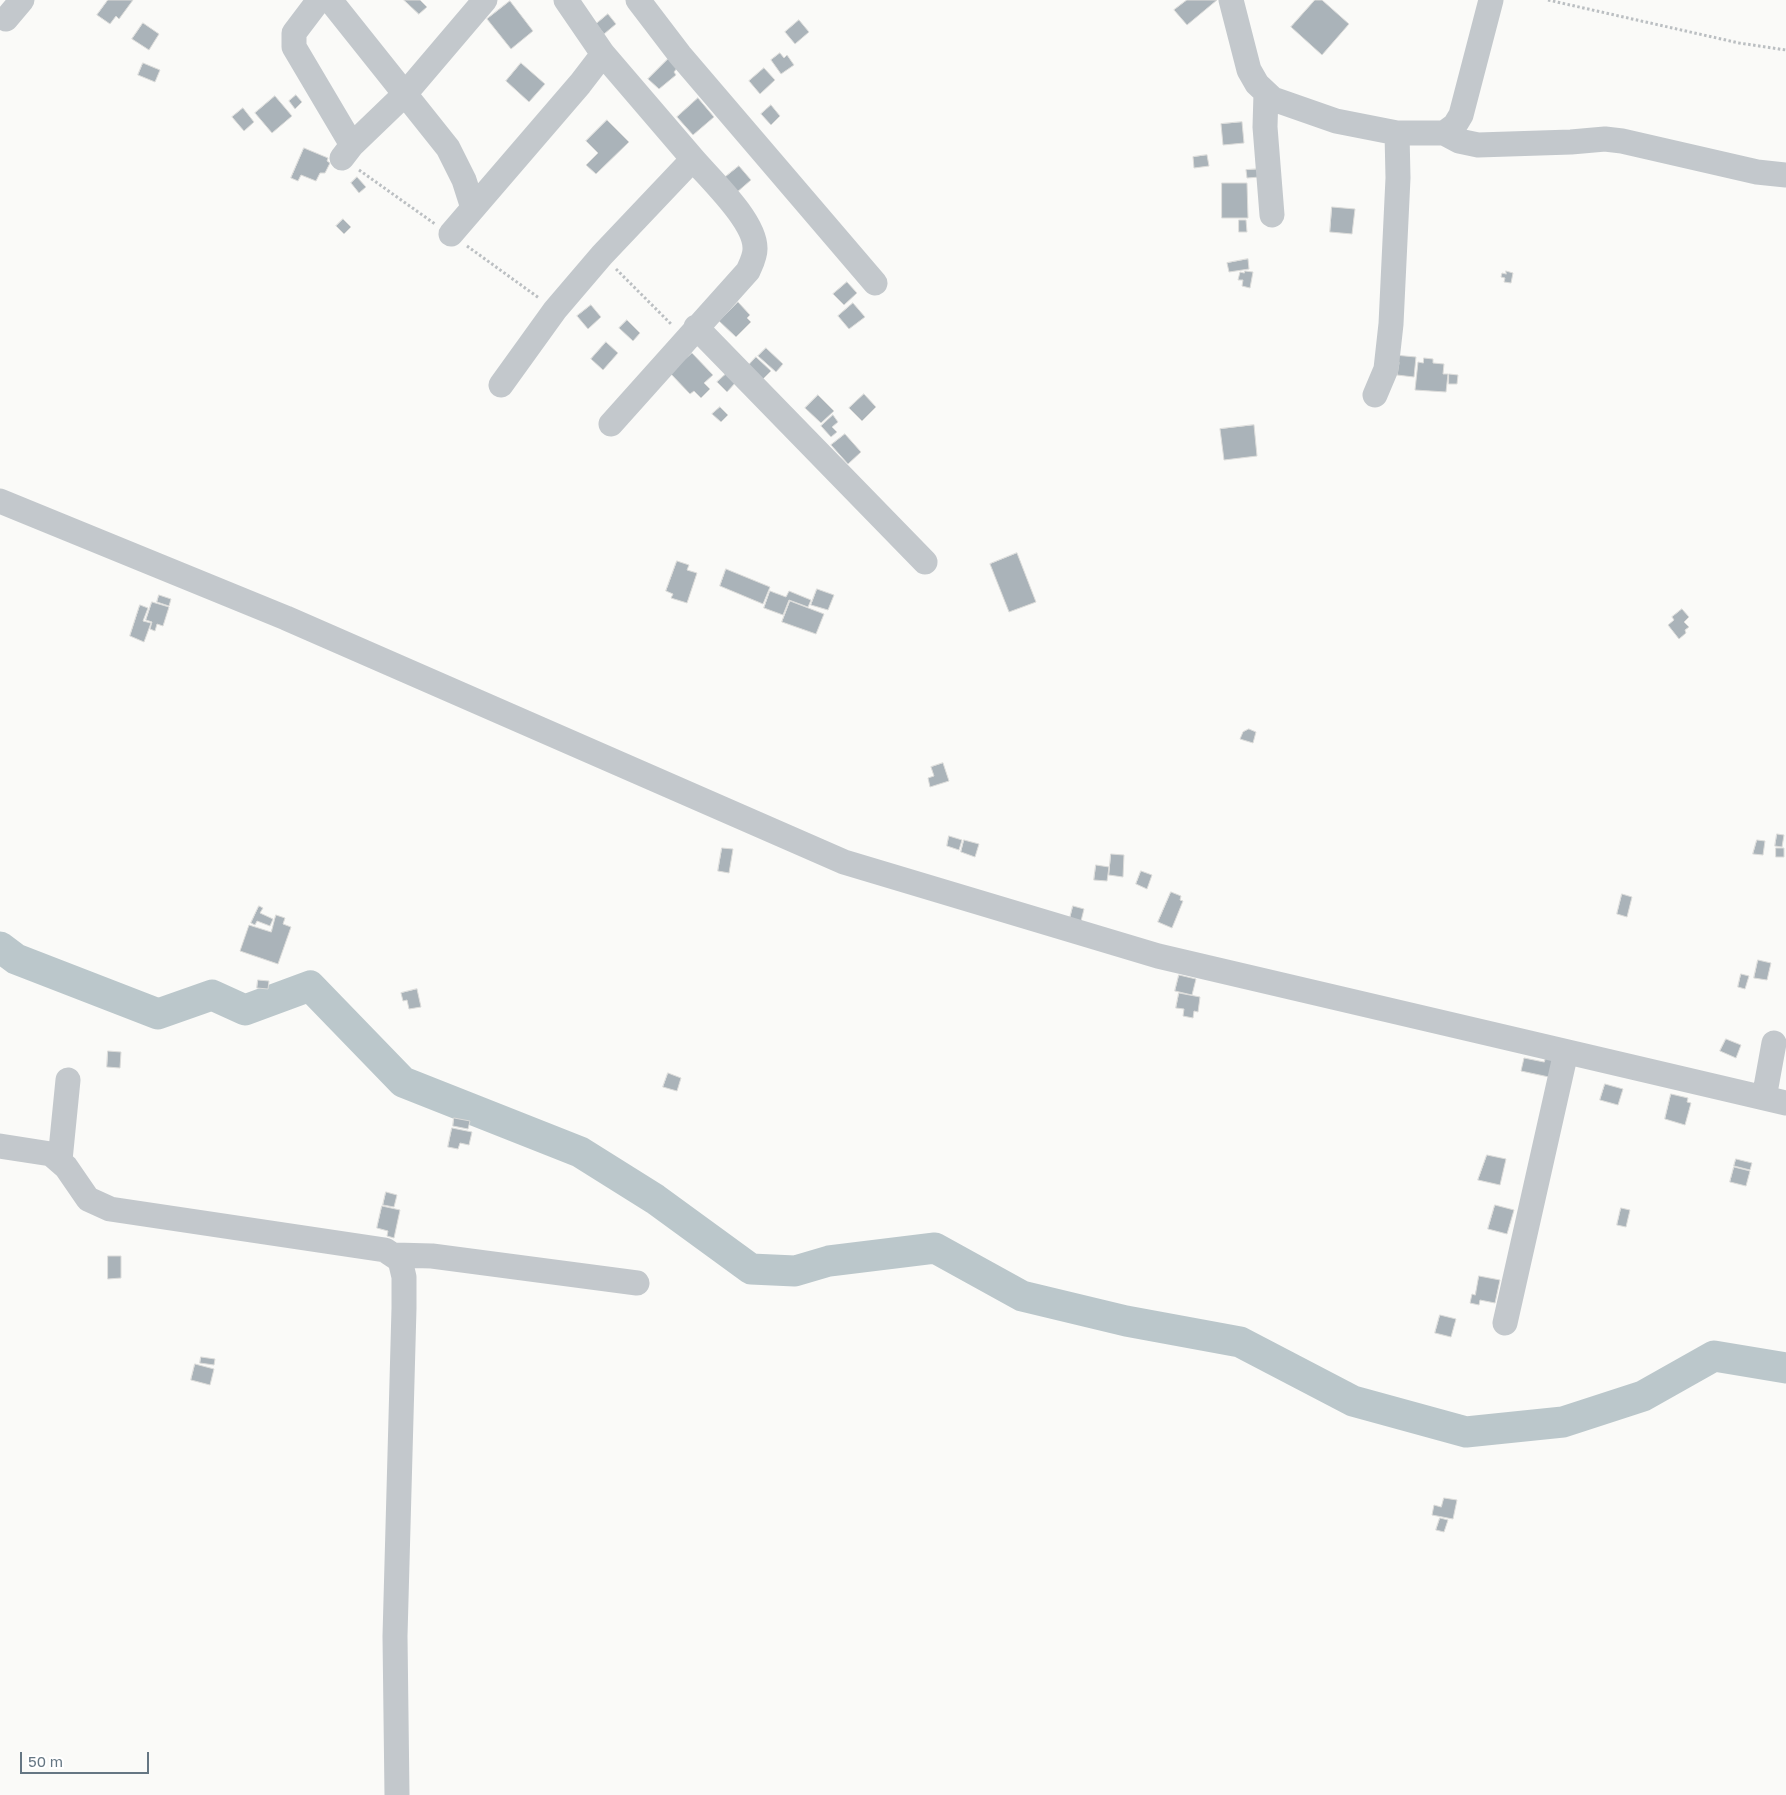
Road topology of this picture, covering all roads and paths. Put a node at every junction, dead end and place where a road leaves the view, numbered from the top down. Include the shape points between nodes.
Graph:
1 (22, 0) edge
2 (319, 0) edge
3 (330, 0) edge
4 (485, 0) edge
5 (566, 0) edge
6 (638, 0) edge
7 (1232, 0) edge
8 (1491, 0) edge
9 (1548, 0) edge
10 (6, 19) dead end
11 (1786, 50) edge
12 (603, 54) junction
13 (1266, 93) junction
14 (405, 94) junction
15 (1397, 133) junction
16 (1444, 134) junction
17 (693, 159) junction
18 (1786, 175) edge
19 (473, 208) junction
20 (1272, 215) dead end
21 (451, 234) dead end
22 (602, 255) junction
23 (876, 283) dead end
24 (691, 333) junction
25 (501, 385) dead end
26 (1375, 395) dead end
27 (611, 424) dead end
28 (0, 501) edge
29 (926, 562) dead end
30 (1774, 1043) dead end
31 (1566, 1052) junction
32 (68, 1080) dead end
33 (1775, 1100) edge
34 (0, 1146) edge
35 (60, 1160) junction
36 (395, 1255) junction
37 (637, 1283) dead end
38 (1504, 1323) dead end
39 (397, 1795) edge

1 - 10 street
2 - 14 street via 294,33 294,47 347,151
3 - 14 street
4 - 14 street
5 - 12 street
6 - 23 street via 680,55
7 - 13 street via 1249,70
8 - 16 street via 1461,115
9 - 11 path via 1739,43
12 - 17 street
12 - 19 street
13 - 15 street via 1273,99 1336,121
13 - 20 street via 1265,127
14 - 19 street via 448,148
15 - 16 street
15 - 26 street via 1391,324 1386,370
16 - 18 street via 1478,145 1622,140 1757,172
17 - 22 street
17 - 24 street via 747,224 755,247 748,271
19 - 21 street
22 - 24 path
22 - 25 street via 556,310
24 - 27 street
24 - 29 street
28 - 31 street via 286,618 844,862 1158,956
30 - 33 street
31 - 33 street
31 - 38 street
32 - 35 street
34 - 35 street via 39,1151
35 - 36 street via 88,1199 110,1209 385,1250
36 - 37 street via 432,1256
36 - 39 street via 403,1267 404,1278 395,1636

